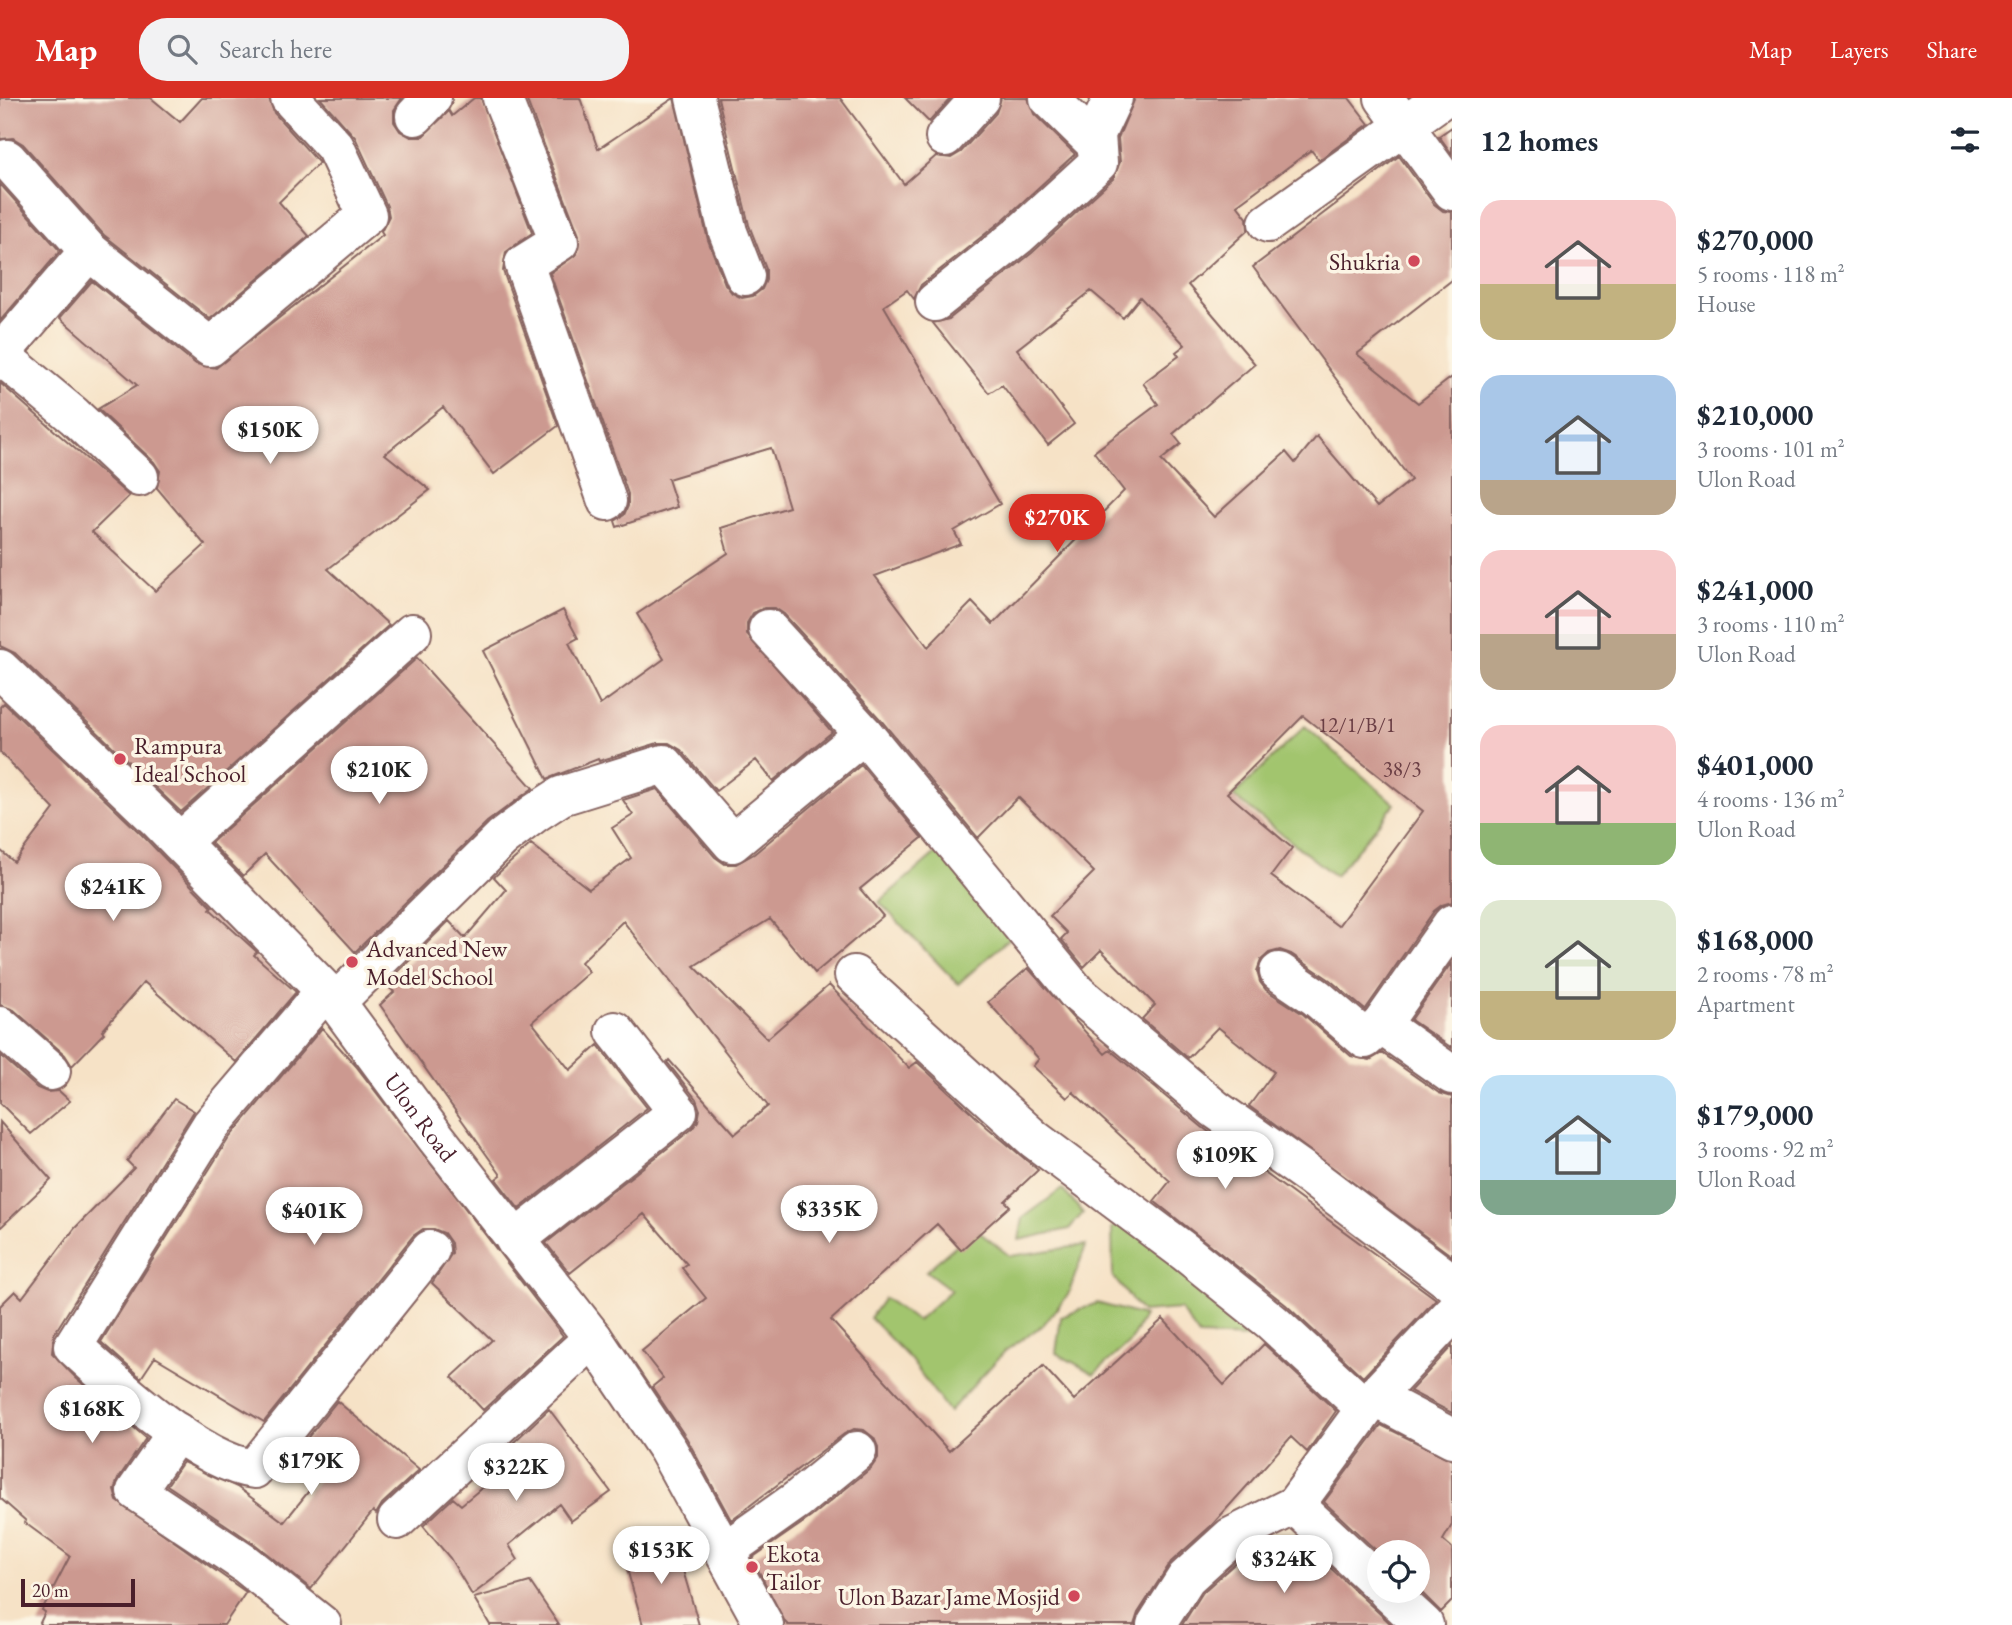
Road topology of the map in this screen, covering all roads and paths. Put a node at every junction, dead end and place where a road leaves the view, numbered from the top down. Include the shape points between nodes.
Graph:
1 (290, 98) edge
2 (502, 98) edge
3 (695, 98) edge
4 (981, 98) edge
5 (1049, 98) edge
6 (1113, 98) edge
7 (1443, 98) edge
8 (1394, 112) edge
9 (945, 137) dead end
10 (1097, 144) junction
11 (7, 159) dead end
12 (1452, 191) edge
13 (1268, 223) dead end
14 (89, 251) junction
15 (745, 276) dead end
16 (935, 302) dead end
17 (0, 354) edge
18 (139, 477) dead end
19 (607, 501) dead end
20 (768, 629) dead end
21 (412, 633) dead end
22 (0, 669) edge
23 (864, 734) junction
24 (180, 842) junction
25 (1452, 923) edge
26 (1279, 972) dead end
27 (854, 975) dead end
28 (330, 996) junction
29 (1381, 1025) junction
30 (0, 1026) edge
31 (615, 1031) dead end
32 (51, 1071) dead end
33 (1452, 1075) edge
34 (515, 1240) junction
35 (430, 1250) dead end
36 (1452, 1283) edge
37 (1452, 1314) edge
38 (593, 1338) junction
39 (1370, 1403) junction
40 (177, 1432) junction
41 (1452, 1438) edge
42 (857, 1451) dead end
43 (1295, 1505) junction
44 (397, 1520) dead end
45 (725, 1551) junction
46 (1367, 1572) edge
47 (1400, 1603) edge
48 (322, 1625) edge
49 (764, 1625) edge
50 (1156, 1625) edge
51 (1424, 1625) edge

1 - 14 street via 335,147 367,215 210,347
2 - 19 street via 559,242 524,264
3 - 15 street via 728,232
4 - 9 street
5 - 10 street
6 - 10 street via 1096,134
7 - 8 street
8 - 12 street
8 - 13 street
10 - 16 street via 1098,163 1018,236
11 - 14 street
14 - 17 street
17 - 18 street
20 - 23 street
21 - 24 street
22 - 24 street, Ulon Road
23 - 28 street via 732,843 664,764 561,796 502,838
23 - 36 street via 1077,993 1215,1109
24 - 28 street, Ulon Road
25 - 29 street
26 - 29 street via 1366,1039
27 - 39 street via 1034,1139
28 - 34 street, Ulon Road
28 - 40 street via 211,1125 72,1346 129,1398
29 - 33 street
30 - 32 street
31 - 34 street via 678,1112
34 - 38 street, Ulon Road
35 - 40 street via 254,1469 239,1467
37 - 39 street
38 - 44 street
38 - 45 street, Ulon Road via 668,1450
39 - 41 street
39 - 43 street
40 - 48 street via 136,1491 244,1563
42 - 45 street
43 - 46 street
43 - 50 street via 1231,1536 1186,1578
45 - 49 street, Ulon Road
47 - 51 street

